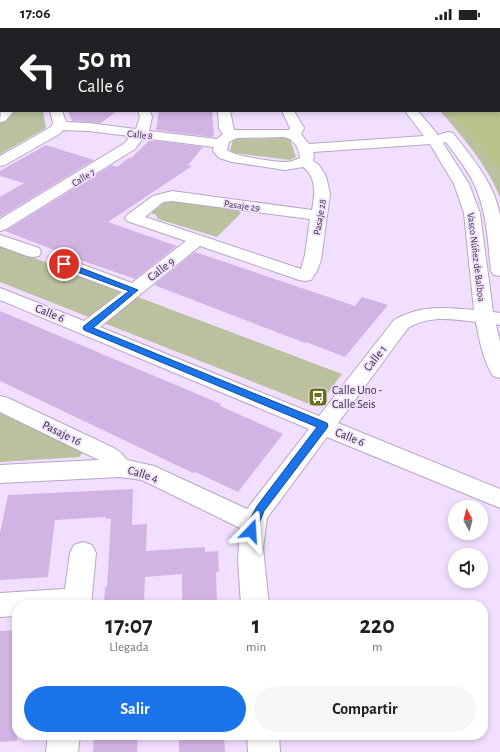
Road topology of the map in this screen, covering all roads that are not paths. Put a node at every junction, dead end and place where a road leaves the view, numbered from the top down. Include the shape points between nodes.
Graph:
1 (147, 28) edge
2 (167, 28) edge
3 (56, 112) edge
4 (144, 112) edge
5 (224, 112) edge
6 (289, 112) edge
7 (411, 112) edge
8 (428, 112) edge
9 (59, 126) junction
10 (140, 134) junction
11 (294, 135) junction
12 (449, 139) junction
13 (226, 140) junction
14 (433, 140) junction
15 (304, 155) junction
16 (0, 162) edge
17 (318, 215) junction
18 (0, 226) edge
19 (0, 240) edge
20 (198, 240) junction
21 (33, 252) dead end
22 (64, 264) dead end
23 (500, 270) edge
24 (134, 290) junction
25 (0, 292) edge
26 (492, 318) edge
27 (87, 328) junction
28 (500, 371) edge
29 (0, 403) edge
30 (323, 426) junction
31 (120, 468) junction
32 (0, 474) edge
33 (500, 498) edge
34 (253, 523) junction
35 (83, 553) dead end
36 (78, 600) edge
37 (255, 600) edge
38 (0, 605) edge
39 (12, 605) edge
40 (63, 740) edge
41 (263, 740) edge
42 (62, 752) edge
43 (264, 752) edge

1 - 2 street
3 - 9 street via 60,120
4 - 10 street via 146,122
5 - 13 street
6 - 11 street via 297,128
7 - 14 street, Vasco Núñez de Balboa
8 - 12 street, Vasco Núñez de Balboa
9 - 10 street, Calle 8
9 - 16 street via 50,134
10 - 13 street, Calle 8
10 - 18 street, Calle 7 via 122,152
11 - 13 street, Calle 8 via 278,133
11 - 15 street via 300,139
12 - 14 street
12 - 23 street, Vasco Núñez de Balboa via 483,187 490,211
13 - 15 street via 221,153 232,158 285,166 295,165
14 - 15 street
14 - 26 street, Vasco Núñez de Balboa via 460,178 469,200
15 - 17 street, Pasaje 28 via 316,170 320,181 322,207
17 - 20 street, Pasaje 28 via 311,266 305,276
17 - 20 street, Pasaje 29 via 178,196 169,191 133,218
19 - 21 street
20 - 24 street, Calle 9
22 - 24 street
24 - 27 street, Calle 9
25 - 27 street, Calle 6
26 - 28 street, Vasco Núñez de Balboa via 491,345
26 - 30 street, Calle 1 via 431,313 406,320
27 - 30 street, Calle 6
29 - 31 street, Pasaje 16 via 106,454
30 - 33 street, Calle 6
30 - 34 street, Calle 1 via 260,508
31 - 32 street, Calle 4
31 - 34 street, Calle 4 via 146,472
34 - 37 street, Calle 1 via 251,540
35 - 36 street
38 - 39 street
40 - 42 street
41 - 43 street

